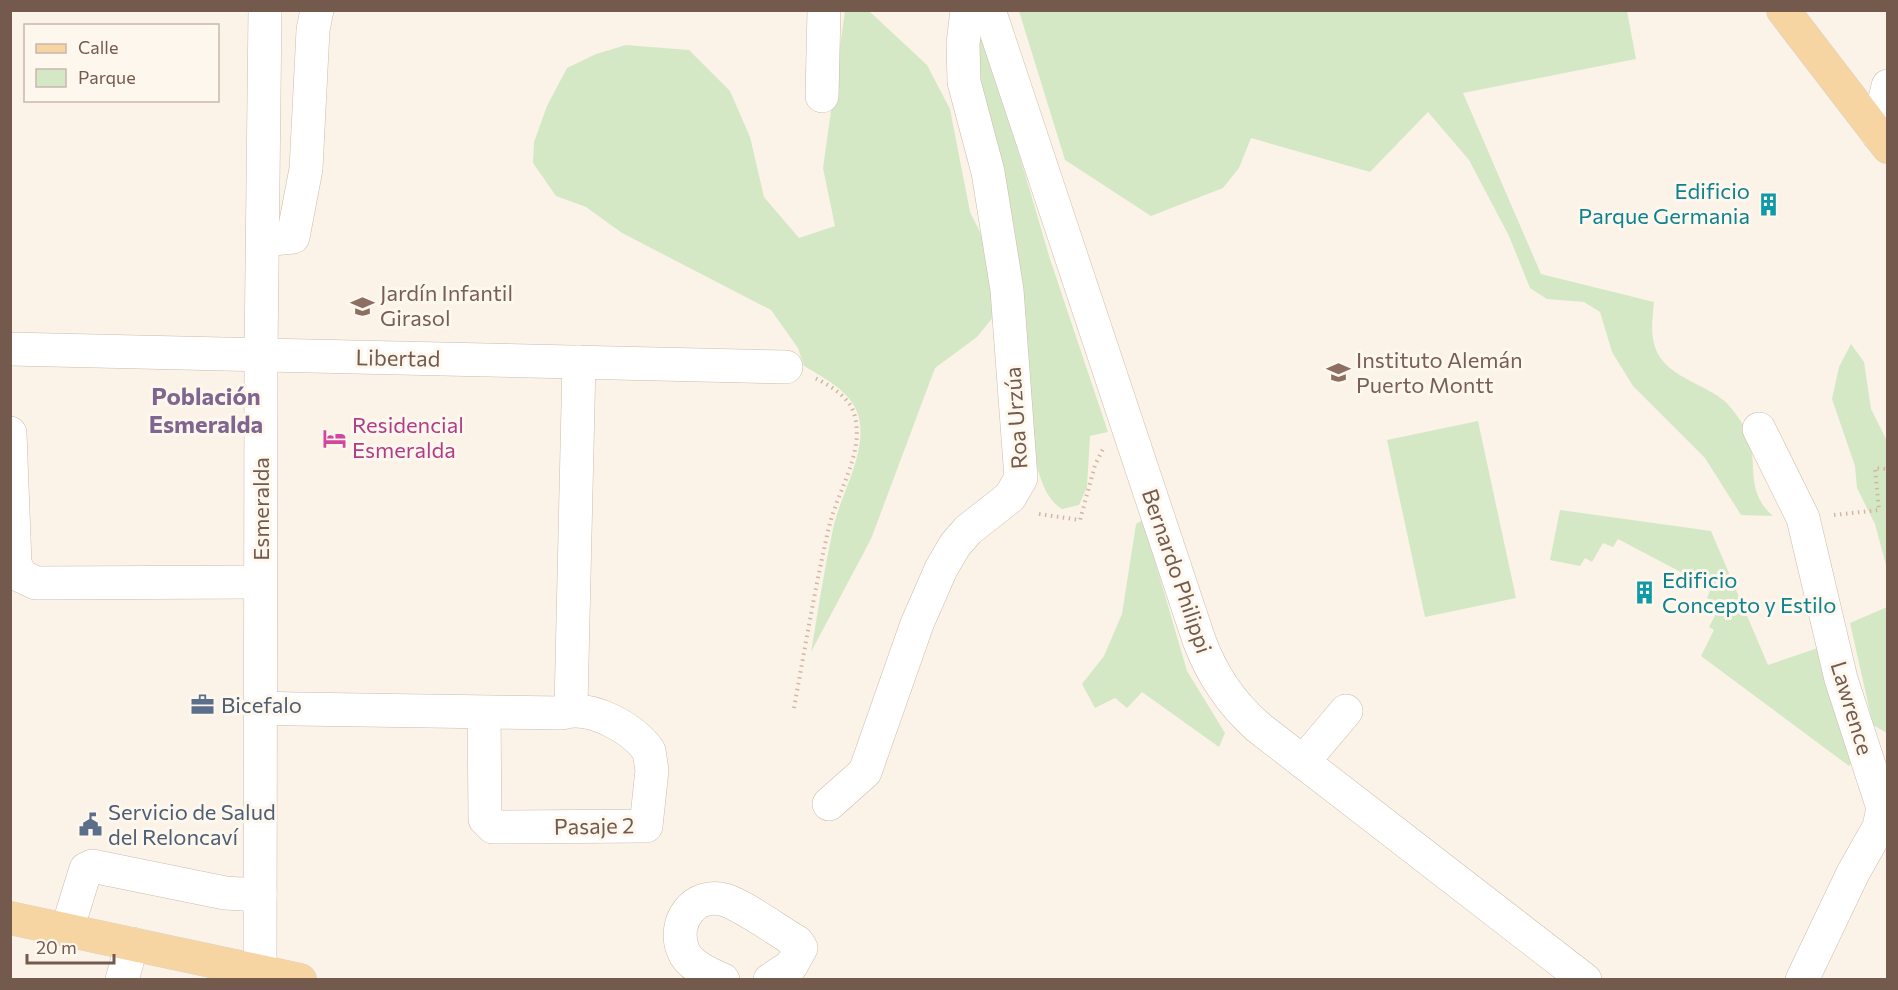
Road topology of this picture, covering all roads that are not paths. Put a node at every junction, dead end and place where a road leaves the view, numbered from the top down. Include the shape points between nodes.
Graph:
1 (265, 10) edge
2 (317, 10) edge
3 (824, 10) edge
4 (967, 10) edge
5 (988, 10) edge
6 (1784, 10) edge
7 (1887, 86) edge
8 (822, 96) dead end
9 (1882, 140) edge
10 (263, 240) junction
11 (10, 349) edge
12 (261, 355) junction
13 (579, 362) junction
14 (786, 367) dead end
15 (1759, 429) dead end
16 (10, 433) edge
17 (260, 582) junction
18 (260, 708) junction
19 (568, 711) junction
20 (1346, 711) dead end
21 (484, 712) junction
22 (1303, 762) junction
23 (830, 804) dead end
24 (1883, 837) edge
25 (260, 895) junction
26 (10, 918) edge
27 (67, 930) junction
28 (132, 944) junction
29 (260, 972) junction
30 (122, 980) edge
31 (300, 980) edge
32 (723, 980) edge
33 (770, 980) edge
34 (1585, 980) edge
35 (1802, 980) edge

1 - 10 street, Esmeralda
2 - 10 street via 306,169 295,229 293,237
3 - 8 street
4 - 23 street, Roa Urzúa via 964,82 988,172 1007,290 1021,478 1010,497 955,545 917,624 865,772
5 - 22 street, Bernardo Philippi via 1203,651 1217,681 1244,715
6 - 9 main road
7 - 9 street
10 - 12 street, Esmeralda
11 - 12 street, Libertad
12 - 13 street, Libertad
12 - 17 street, Esmeralda
13 - 14 street, Libertad
13 - 19 street
15 - 24 street, Lawrence via 1803,518 1841,679 1883,808
16 - 17 street via 15,564 21,576 36,583
17 - 18 street, Esmeralda
18 - 21 street
18 - 25 street, Esmeralda
19 - 21 street
19 - 21 street, Pasaje 2 via 607,720 637,738 649,751 652,770 646,825 487,824
20 - 22 street
22 - 34 street, Bernardo Philippi
24 - 35 street, Lawrence via 1853,873
25 - 27 street via 225,893 92,866 86,869
25 - 29 street, Esmeralda
26 - 27 main road
27 - 28 main road
28 - 29 main road
28 - 30 street
29 - 31 main road
32 - 33 street via 696,966 683,952 682,916 693,905 710,898 726,900 797,942 801,948 791,966

